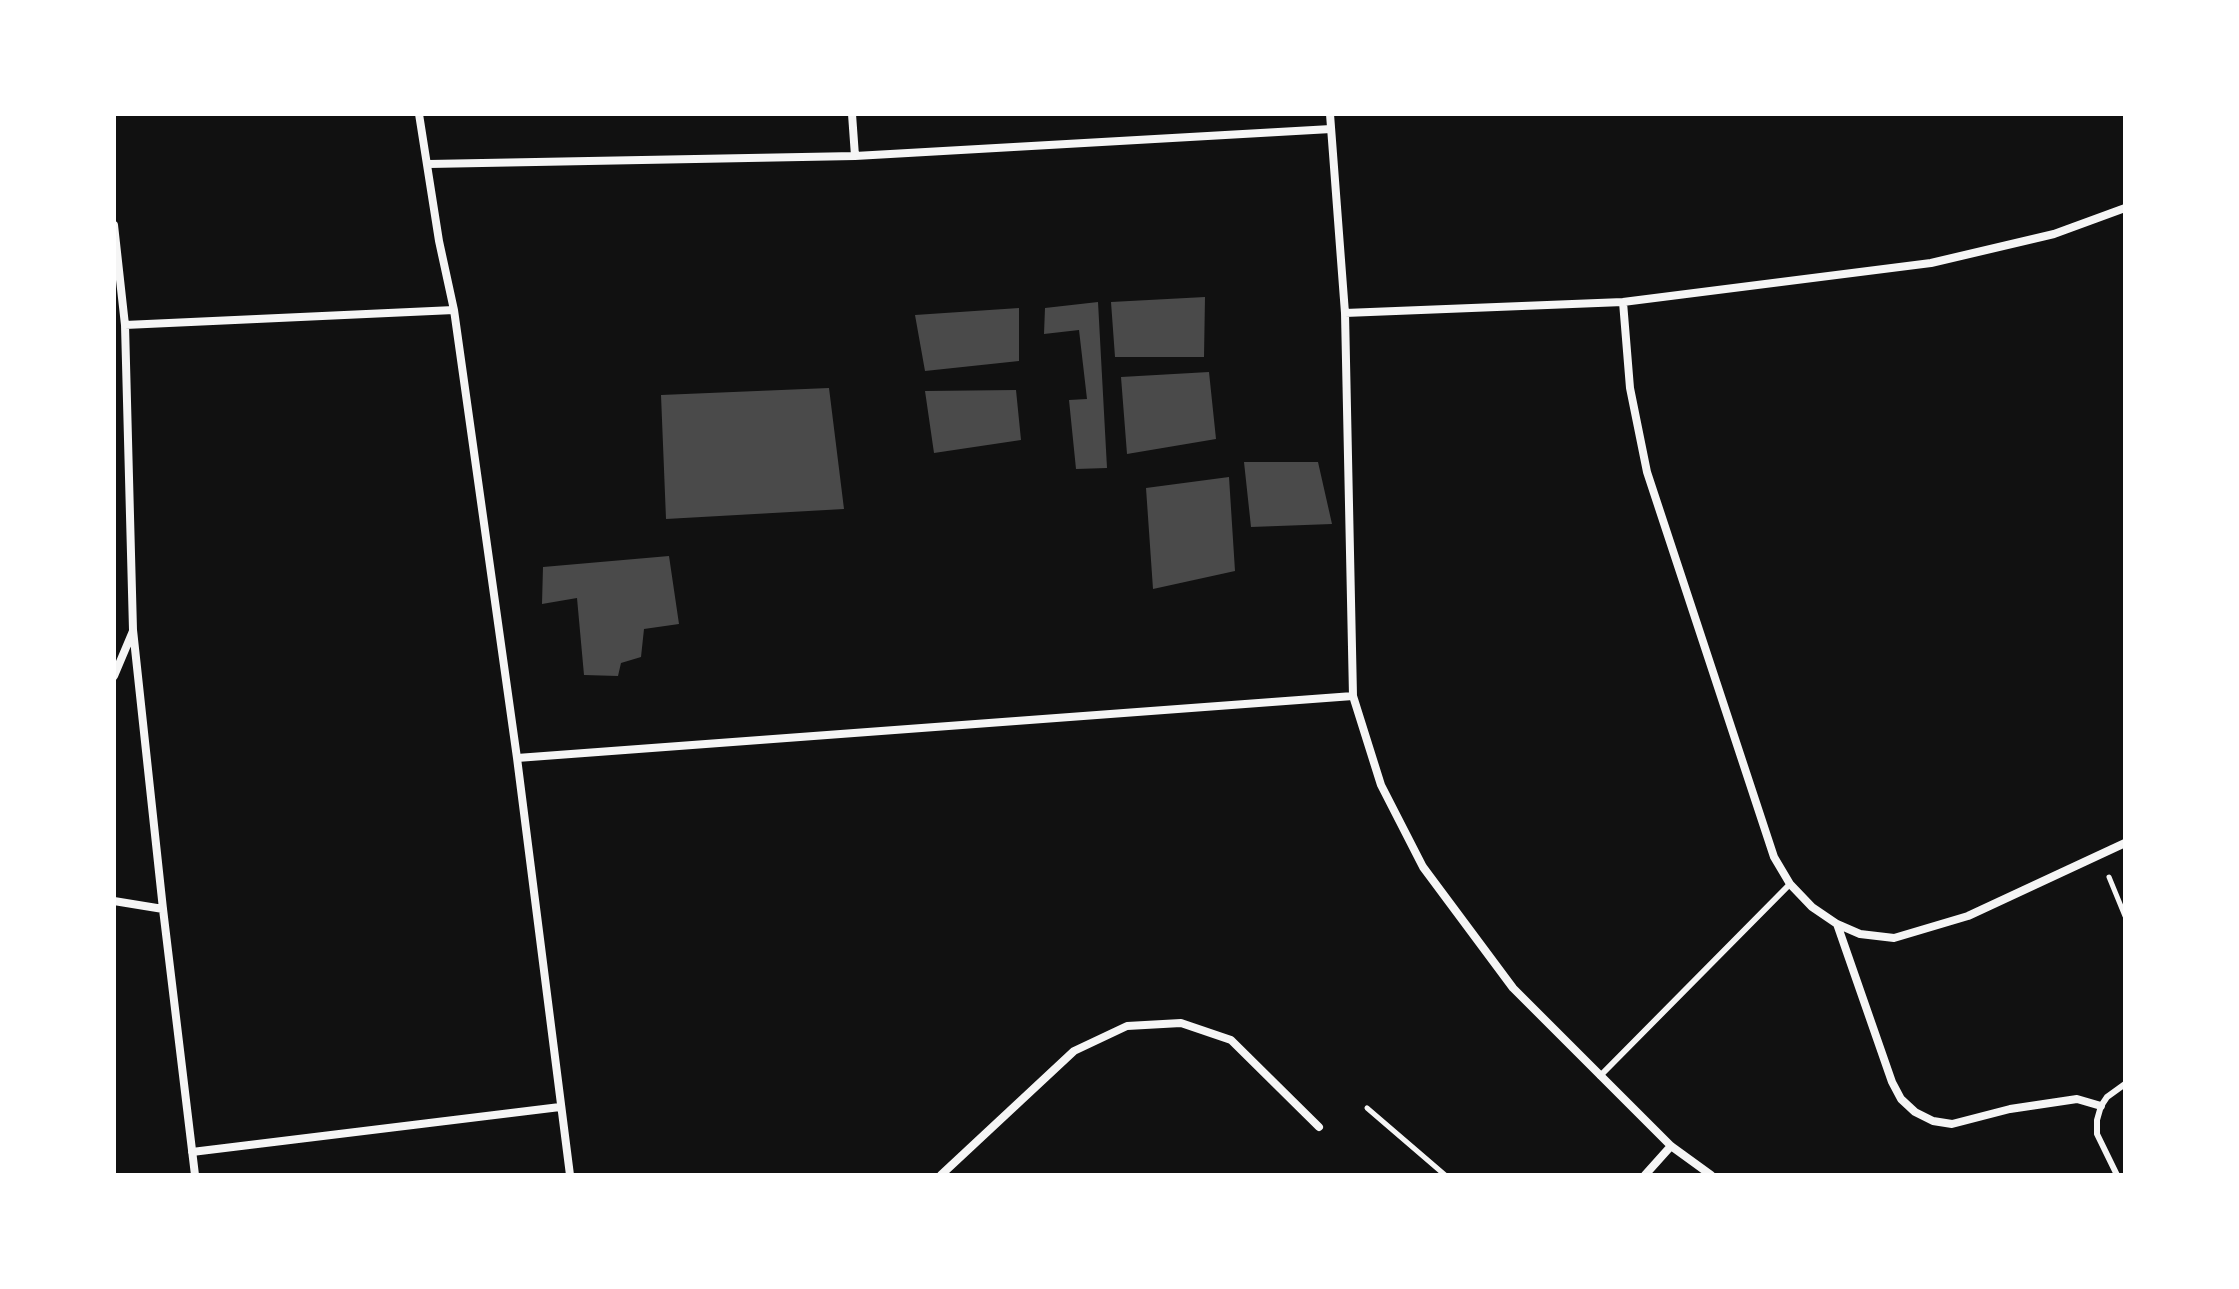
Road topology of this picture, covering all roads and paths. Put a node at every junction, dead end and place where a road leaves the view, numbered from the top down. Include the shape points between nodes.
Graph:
1 (419, 114) edge
2 (852, 114) edge
3 (1330, 114) edge
4 (1331, 129) junction
5 (855, 156) junction
6 (429, 164) junction
7 (2125, 208) edge
8 (114, 225) edge
9 (1623, 302) junction
10 (454, 310) junction
11 (1345, 313) junction
12 (125, 325) junction
13 (133, 630) junction
14 (114, 676) edge
15 (1353, 696) junction
16 (517, 758) junction
17 (2125, 843) edge
18 (2100, 853) junction
19 (1790, 884) junction
20 (114, 901) edge
21 (163, 909) junction
22 (2125, 916) edge
23 (1837, 924) junction
24 (1600, 1076) junction
25 (2125, 1084) edge
26 (2101, 1106) junction
27 (560, 1107) junction
28 (1367, 1108) dead end
29 (1319, 1127) dead end
30 (1671, 1146) junction
31 (192, 1152) junction
32 (195, 1175) edge
33 (570, 1175) edge
34 (941, 1175) edge
35 (1445, 1175) edge
36 (1645, 1175) edge
37 (1711, 1175) edge
38 (2117, 1175) edge

1 - 6 street
2 - 5 street
3 - 4 street
4 - 5 street
4 - 11 street
5 - 6 street
6 - 10 street
7 - 9 street via 2054,234 1931,263
8 - 12 street
9 - 11 street
9 - 19 street via 1630,388 1647,472 1774,857
10 - 12 street
10 - 16 street
11 - 15 street
12 - 13 street
13 - 14 street
13 - 21 street
15 - 16 street
15 - 24 street via 1381,785 1423,867 1513,988
16 - 27 street
17 - 18 street
18 - 22 path
18 - 23 street via 1968,916 1894,938 1860,934
19 - 23 street
19 - 24 lane
20 - 21 street
21 - 31 street
23 - 26 street via 1892,1082 1915,1112 1952,1124 2077,1099
24 - 30 street
25 - 26 lane
26 - 38 lane via 2097,1134
27 - 31 street
27 - 33 street
28 - 35 path
29 - 34 street via 1231,1040 1181,1023 1127,1026 1074,1051
30 - 36 street
30 - 37 street
31 - 32 street

